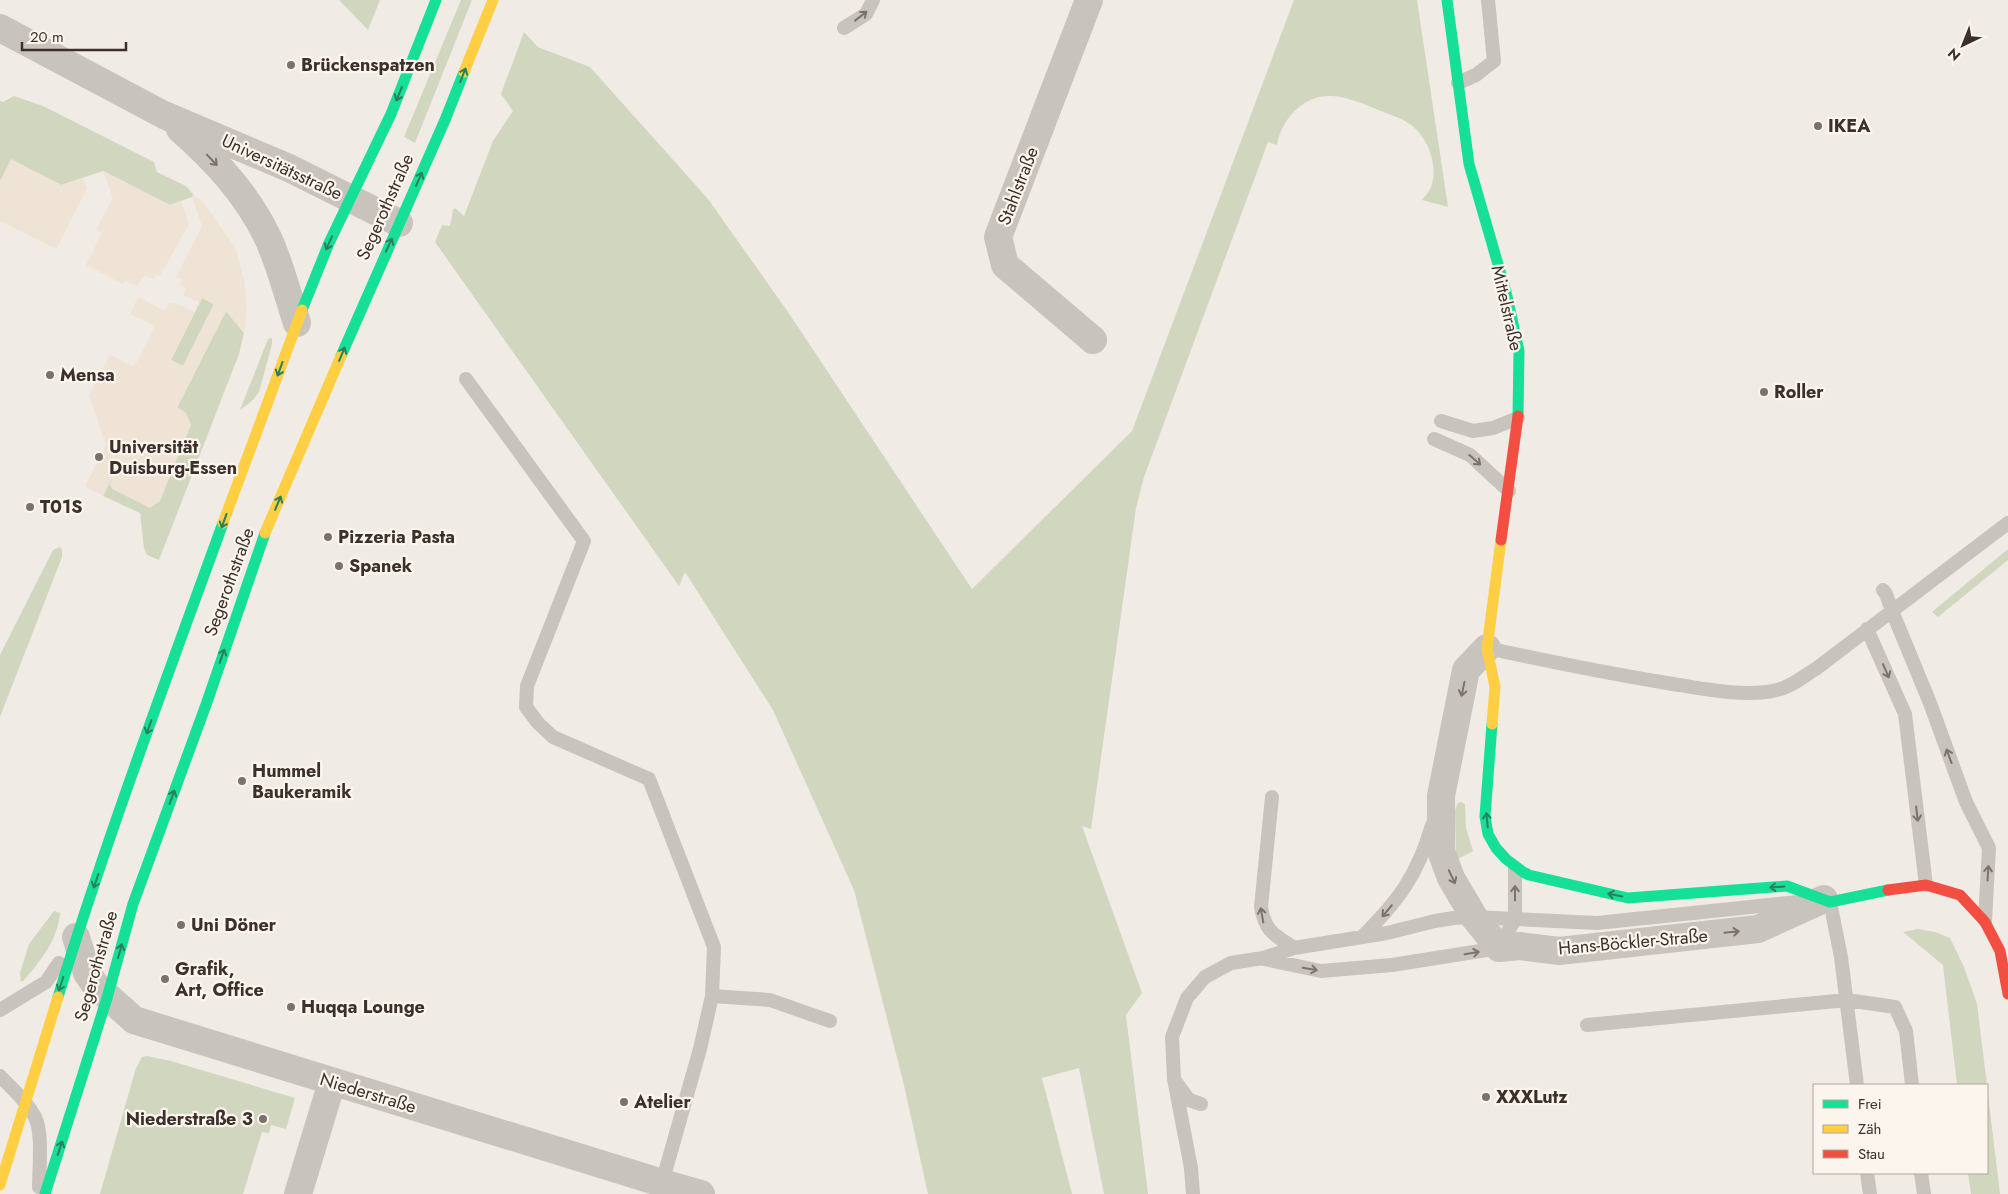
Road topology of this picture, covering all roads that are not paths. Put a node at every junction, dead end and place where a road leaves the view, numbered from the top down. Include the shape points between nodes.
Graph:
1 (436, 0) edge
2 (493, 0) edge
3 (873, 0) edge
4 (1089, 0) edge
5 (1447, 0) edge
6 (1488, 0) edge
7 (0, 28) edge
8 (844, 28) dead end
9 (1458, 84) junction
10 (164, 115) junction
11 (350, 199) junction
12 (399, 223) junction
13 (297, 323) junction
14 (1093, 340) dead end
15 (466, 379) dead end
16 (1518, 418) junction
17 (1441, 421) dead end
18 (1434, 439) dead end
19 (1508, 491) junction
20 (2008, 523) edge
21 (1883, 590) dead end
22 (1892, 611) junction
23 (1867, 629) junction
24 (1487, 648) junction
25 (1441, 796) junction
26 (1272, 797) dead end
27 (1515, 868) junction
28 (1926, 885) junction
29 (1827, 900) junction
30 (1474, 917) junction
31 (1515, 919) junction
32 (1986, 922) junction
33 (1362, 937) junction
34 (76, 938) junction
35 (1294, 948) junction
36 (1499, 948) junction
37 (1263, 958) junction
38 (2008, 994) edge
39 (712, 996) junction
40 (107, 998) junction
41 (1847, 1000) junction
42 (0, 1010) edge
43 (830, 1021) dead end
44 (1586, 1025) dead end
45 (0, 1076) edge
46 (1174, 1079) junction
47 (332, 1082) junction
48 (1857, 1084) edge
49 (1912, 1084) edge
50 (24, 1101) junction
51 (1201, 1104) dead end
52 (1867, 1174) edge
53 (1922, 1174) edge
54 (662, 1183) junction
55 (0, 1185) edge
56 (39, 1194) edge
57 (46, 1194) edge
58 (298, 1194) edge
59 (701, 1194) edge
60 (1193, 1194) edge
61 (1870, 1194) edge
62 (1924, 1194) edge

1 -> 11 main road, Segerothstraße via 392,114
12 -> 2 main road, Segerothstraße
8 -> 3 lane via 866,14
4 - 14 street, Stahlstraße via 998,237 1005,265
5 - 9 main road, Mittelstraße
6 - 9 lane via 1494,60
7 - 10 street, Universitätsstraße
9 - 16 main road, Mittelstraße via 1469,164 1520,351
10 - 11 street, Universitätsstraße via 289,168
10 -> 13 street, Universitätsstraße via 230,178 251,206 268,237
11 - 12 street, Universitätsstraße
11 -> 13 main road, Segerothstraße
40 -> 12 main road, Segerothstraße via 133,904 259,548
13 -> 34 main road, Segerothstraße via 165,682
15 - 39 lane via 584,541 527,686 526,707 553,737 649,779 714,947
16 - 17 lane via 1494,428 1473,431
16 - 19 main road, Mittelstraße
18 -> 19 lane via 1470,455
19 - 24 main road, Mittelstraße
20 - 22 lane
21 - 22 lane
22 - 23 lane
32 -> 22 lane via 1989,848 1966,802
23 - 24 lane via 1802,677 1778,690 1764,692 1694,688
23 -> 28 lane via 1905,714
24 -> 25 street via 1466,670
27 -> 24 main road via 1488,834 1485,816 1495,688
25 -> 30 street via 1441,851 1451,878
25 -> 33 lane via 1426,847 1408,883 1385,914
35 -> 26 lane via 1271,932 1263,922 1261,907
29 -> 27 main road via 1787,886 1628,898 1529,875
31 -> 27 lane
28 - 29 main road, Hans-Böckler-Straße
28 - 32 main road, Hans-Böckler-Straße via 1960,895
29 - 31 lane via 1597,924
36 -> 29 street, Hans-Böckler-Straße via 1520,946 1559,951 1758,929
29 - 41 lane
30 - 31 lane
30 - 33 lane via 1435,920
30 - 36 street
31 - 36 lane
32 - 38 main road, Hans-Böckler-Straße via 2000,951
33 - 35 lane
34 - 40 street, Niederstraße via 87,973
34 - 42 lane via 46,982
34 -> 50 main road, Segerothstraße
35 - 37 lane
37 -> 36 lane via 1321,971 1392,965
37 - 46 lane via 1231,963 1206,977 1187,998 1172,1037
39 - 43 lane via 770,1000
39 - 54 lane
40 - 47 street, Niederstraße via 134,1020
57 -> 40 main road, Segerothstraße
41 - 44 lane
41 - 48 lane
41 - 49 lane via 1895,1007 1906,1031
45 - 50 lane
46 - 51 lane via 1189,1100
46 - 60 lane
47 - 54 street, Niederstraße
47 - 58 street
50 - 55 main road, Segerothstraße
50 - 56 lane via 36,1118 40,1135
52 - 61 lane
53 - 62 lane
54 - 59 street, Niederstraße

